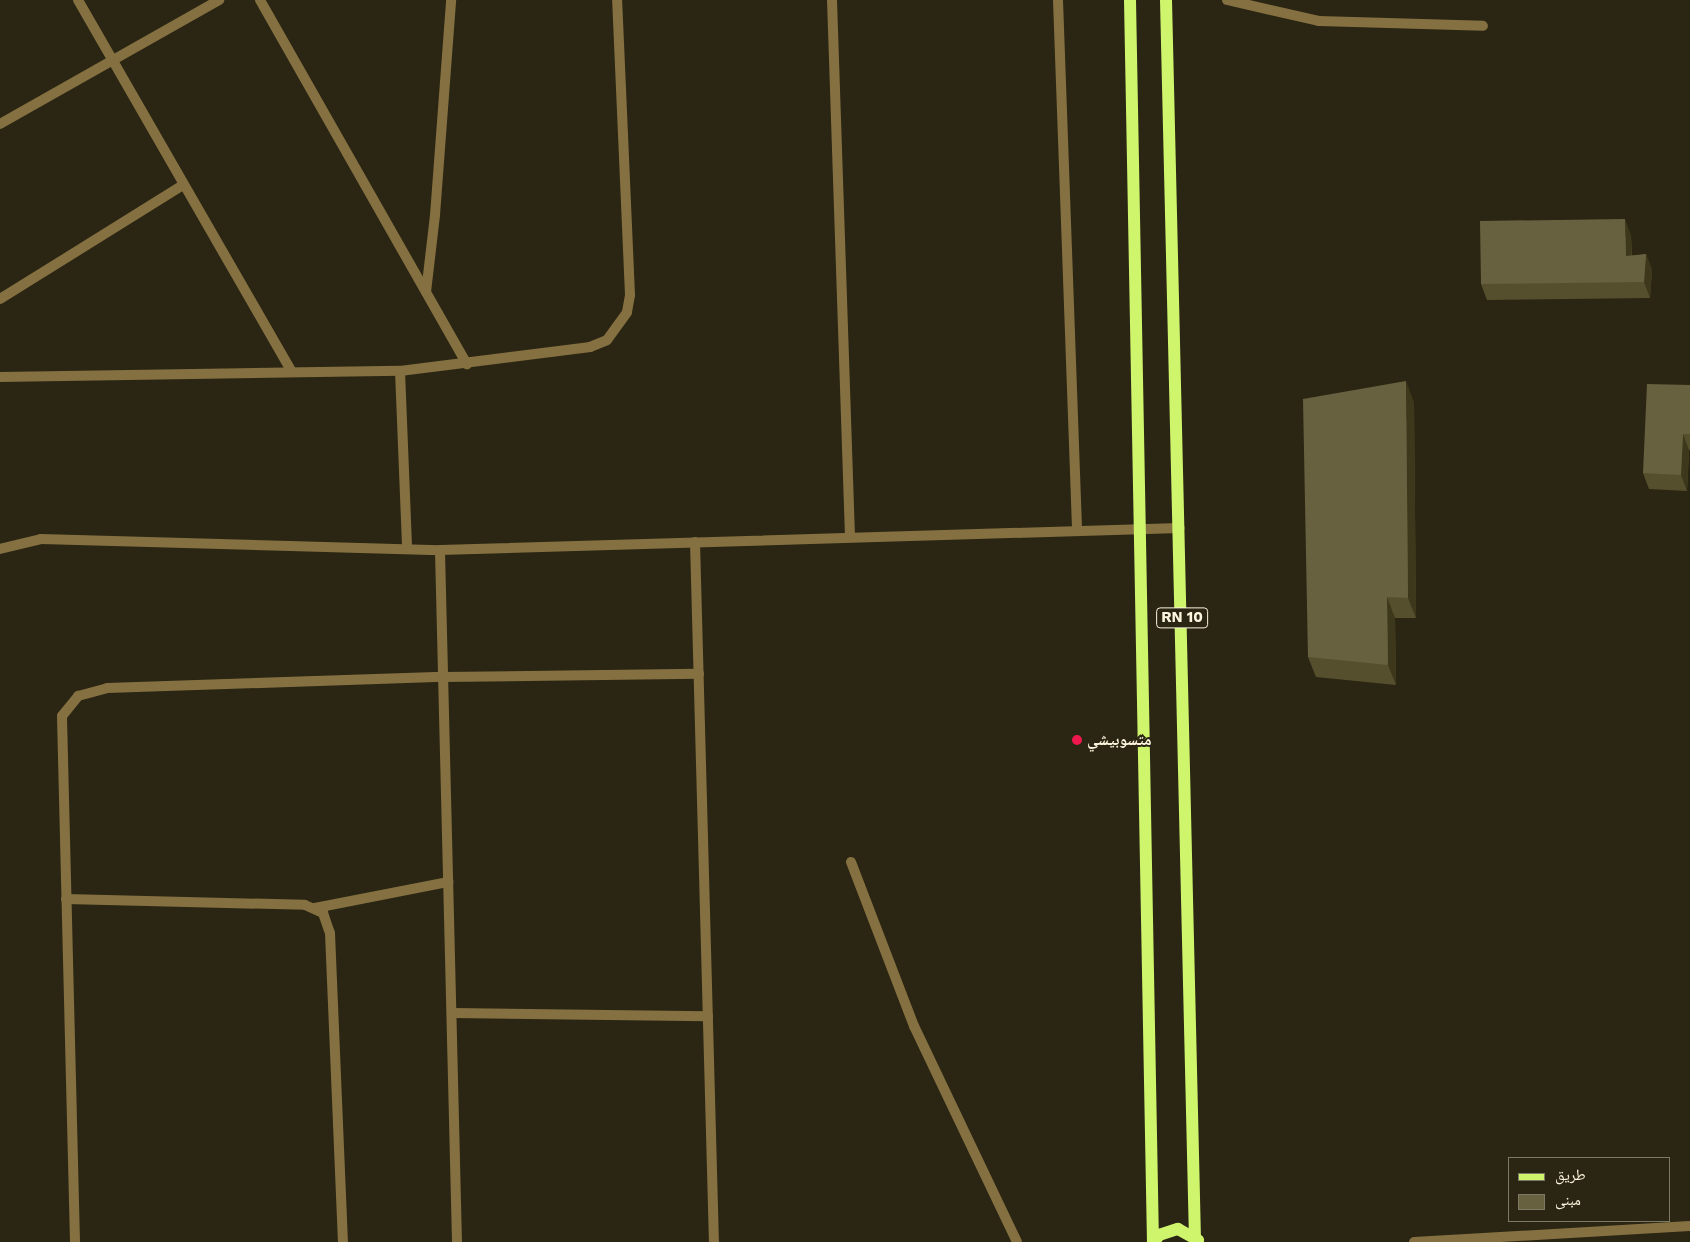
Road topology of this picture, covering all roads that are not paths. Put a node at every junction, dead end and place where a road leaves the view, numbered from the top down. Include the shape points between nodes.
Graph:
1 (78, 0) edge
2 (219, 0) edge
3 (260, 0) edge
4 (450, 0) edge
5 (617, 0) edge
6 (832, 0) edge
7 (1058, 0) edge
8 (1130, 0) edge
9 (1166, 0) edge
10 (1227, 0) edge
11 (1483, 26) dead end
12 (112, 59) junction
13 (0, 124) edge
14 (182, 185) junction
15 (426, 292) junction
16 (0, 299) edge
17 (467, 364) junction
18 (291, 371) junction
19 (400, 371) junction
20 (0, 377) edge
21 (1140, 527) junction
22 (1180, 528) junction
23 (1077, 529) junction
24 (850, 536) junction
25 (695, 542) junction
26 (0, 549) edge
27 (407, 549) junction
28 (440, 550) junction
29 (699, 674) junction
30 (443, 677) junction
31 (851, 862) dead end
32 (448, 882) junction
33 (66, 899) junction
34 (315, 908) junction
35 (452, 1013) junction
36 (708, 1016) junction
37 (1690, 1226) edge
38 (1197, 1239) edge
39 (1454, 1241) edge
40 (75, 1242) edge
41 (343, 1242) edge
42 (457, 1242) edge
43 (714, 1242) edge
44 (1018, 1242) edge
45 (1153, 1242) edge
46 (1414, 1242) edge

1 - 12 street
2 - 12 street
3 - 15 street
4 - 15 street via 435,215
5 - 17 street via 630,295 627,312 614,332 599,345
6 - 24 street
7 - 23 street
8 - 21 main road, RN 10
9 - 22 main road, RN 10
10 - 11 street via 1319,21
12 - 13 street
12 - 14 street
14 - 16 street
14 - 18 street
15 - 17 street
17 - 19 street
18 - 19 street
18 - 20 street
19 - 27 street
21 - 22 street
21 - 23 street
21 - 45 main road, RN 10
22 - 38 main road, RN 10
23 - 24 street
24 - 25 street
25 - 28 street
25 - 29 street
26 - 27 street via 41,539
27 - 28 street
28 - 30 street
29 - 30 street
29 - 36 street
30 - 32 street
30 - 33 street via 108,688 78,696 62,716
31 - 44 street via 914,1026
32 - 34 street
32 - 35 street
33 - 34 street via 305,905
33 - 40 street
34 - 41 street via 323,913 330,933
35 - 36 street
35 - 42 street
36 - 43 street
37 - 39 street
38 - 45 main road, RN 10 via 1178,1229 1169,1230
39 - 46 street

